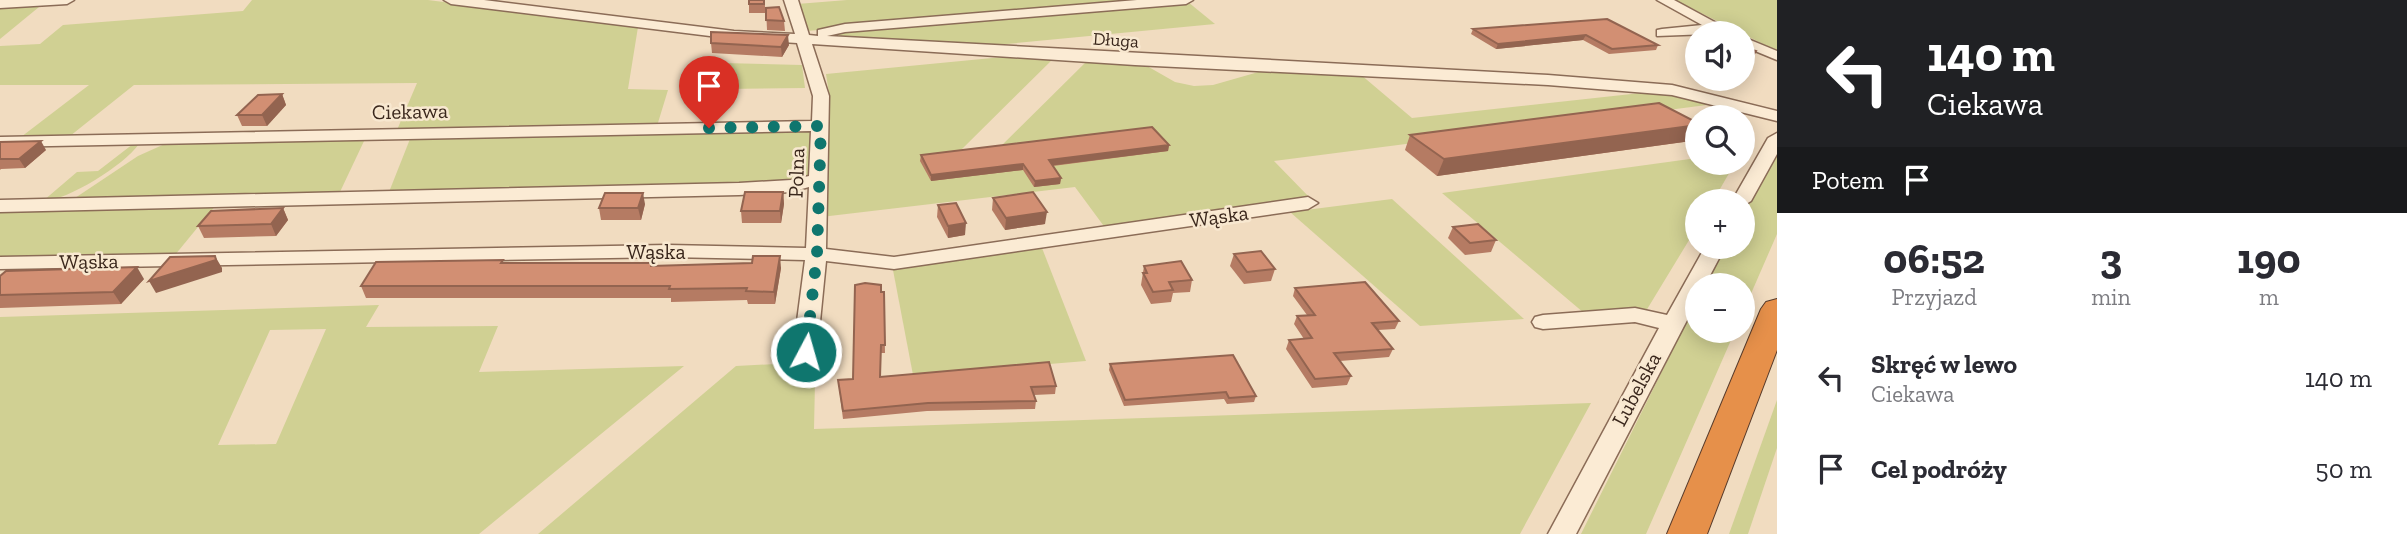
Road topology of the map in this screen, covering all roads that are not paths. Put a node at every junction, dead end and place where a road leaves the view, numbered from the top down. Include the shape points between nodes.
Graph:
1 (67, 0) edge
2 (451, 0) edge
3 (791, 0) edge
4 (1186, 0) edge
5 (1664, 0) edge
6 (0, 4) edge
7 (1704, 21) edge
8 (1685, 32) edge
9 (1662, 33) dead end
10 (808, 39) junction
11 (1755, 46) edge
12 (1777, 56) edge
13 (1777, 116) edge
14 (821, 126) junction
15 (1777, 138) edge
16 (0, 142) edge
17 (818, 179) junction
18 (1748, 189) edge
19 (1308, 203) dead end
20 (0, 206) edge
21 (817, 254) junction
22 (1708, 259) edge
23 (0, 263) edge
24 (1777, 309) edge
25 (1543, 322) dead end
26 (1672, 323) junction
27 (806, 352) dead end
28 (1562, 534) edge
29 (1687, 534) edge

1 - 6 street
2 - 10 street, Długa via 712,33
3 - 10 street, Polna
4 - 10 street via 845,28
5 - 7 street
8 - 9 street
10 - 13 street, Długa via 1548,80 1672,90
10 - 14 street, Polna via 821,96
11 - 12 street
14 - 16 street, Ciekawa
14 - 17 street, Polna
15 - 18 street
17 - 20 street via 791,186 739,189
17 - 21 street, Polna
19 - 21 street, Wąska via 901,263
21 - 23 street, Wąska via 386,254
21 - 27 street, Polna
22 - 26 street, Lubelska
24 - 29 highway
25 - 26 street via 1635,315
26 - 28 street, Lubelska

